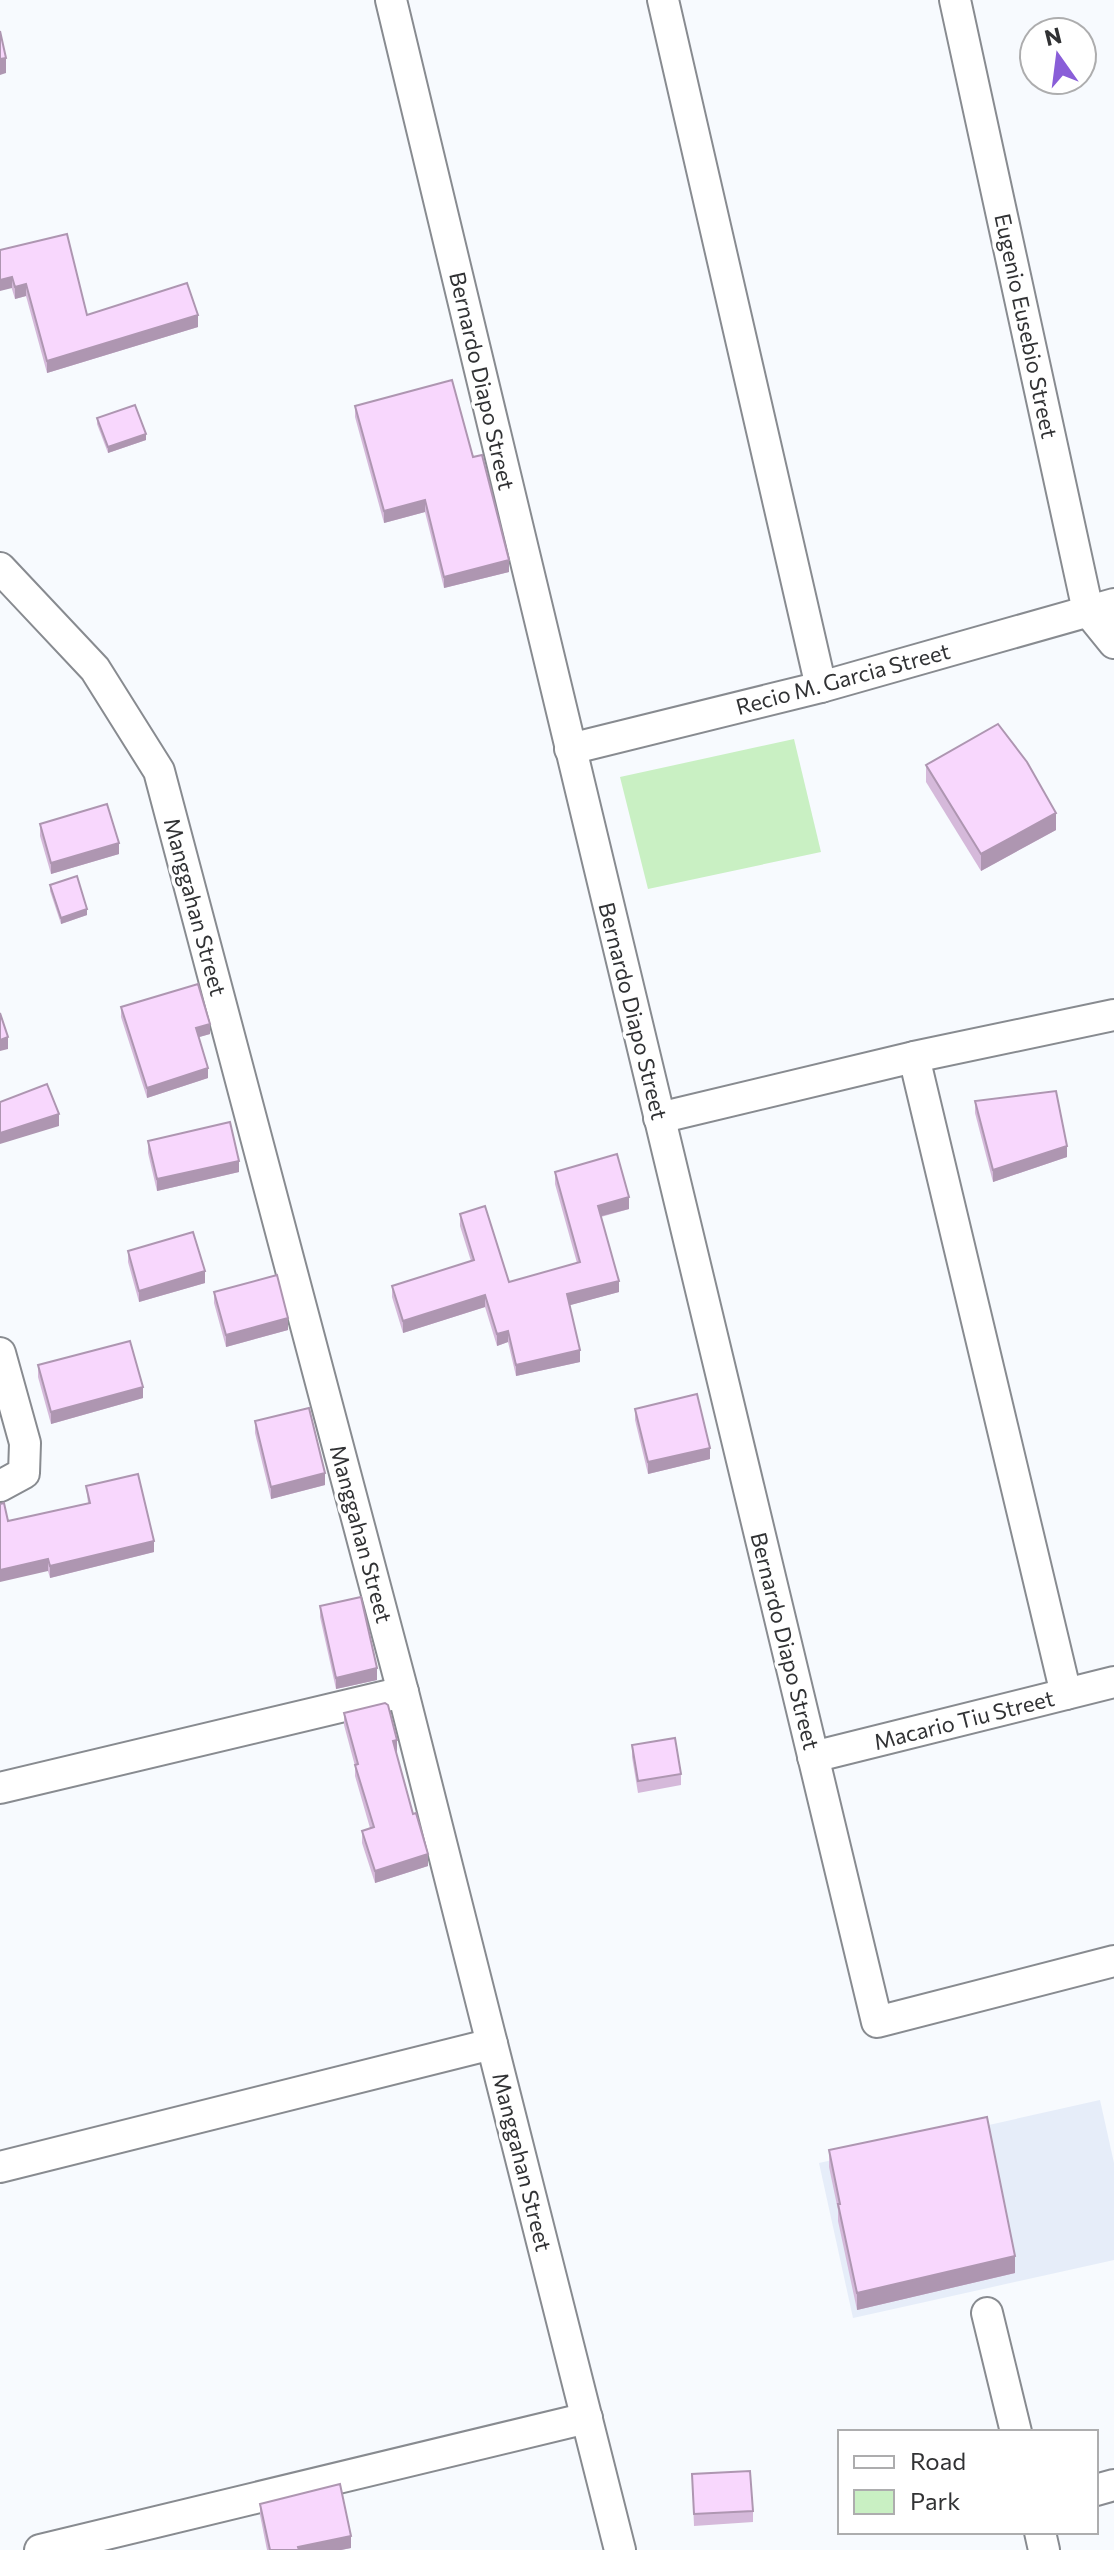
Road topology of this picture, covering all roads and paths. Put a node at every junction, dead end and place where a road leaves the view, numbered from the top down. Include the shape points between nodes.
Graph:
1 (391, 0) edge
2 (663, 0) edge
3 (955, 0) edge
4 (0, 568) edge
5 (1101, 608) edge
6 (1114, 643) edge
7 (821, 687) junction
8 (570, 749) junction
9 (1114, 1015) edge
10 (914, 1057) junction
11 (659, 1118) junction
12 (0, 1353) edge
13 (12, 1480) edge
14 (1114, 1682) edge
15 (403, 1692) junction
16 (1066, 1694) junction
17 (813, 1757) junction
18 (0, 1788) edge
19 (1114, 1961) edge
20 (492, 2044) junction
21 (0, 2167) edge
22 (987, 2313) dead end
23 (587, 2418) junction
24 (1016, 2430) edge
25 (40, 2550) edge
26 (620, 2550) edge

1 - 8 street, Bernardo Diapo Street
2 - 7 street
3 - 5 street, Eugenio Eusebio Street
4 - 15 street, Manggahan Street via 95,669 159,771
5 - 6 street, Eugenio Eusebio Street
5 - 7 street, Recio M. Garcia Street
7 - 8 street, Recio M. Garcia Street
8 - 11 street, Bernardo Diapo Street
9 - 10 street
10 - 11 street
10 - 16 street
11 - 17 street, Bernardo Diapo Street
12 - 13 street via 25,1443
14 - 16 street, Macario Tiu Street
15 - 18 street
15 - 20 street, Manggahan Street
16 - 17 street, Macario Tiu Street
17 - 19 street, Bernardo Diapo Street via 877,2022
20 - 21 street
20 - 23 street, Manggahan Street
22 - 24 street
23 - 25 street
23 - 26 street, Manggahan Street

